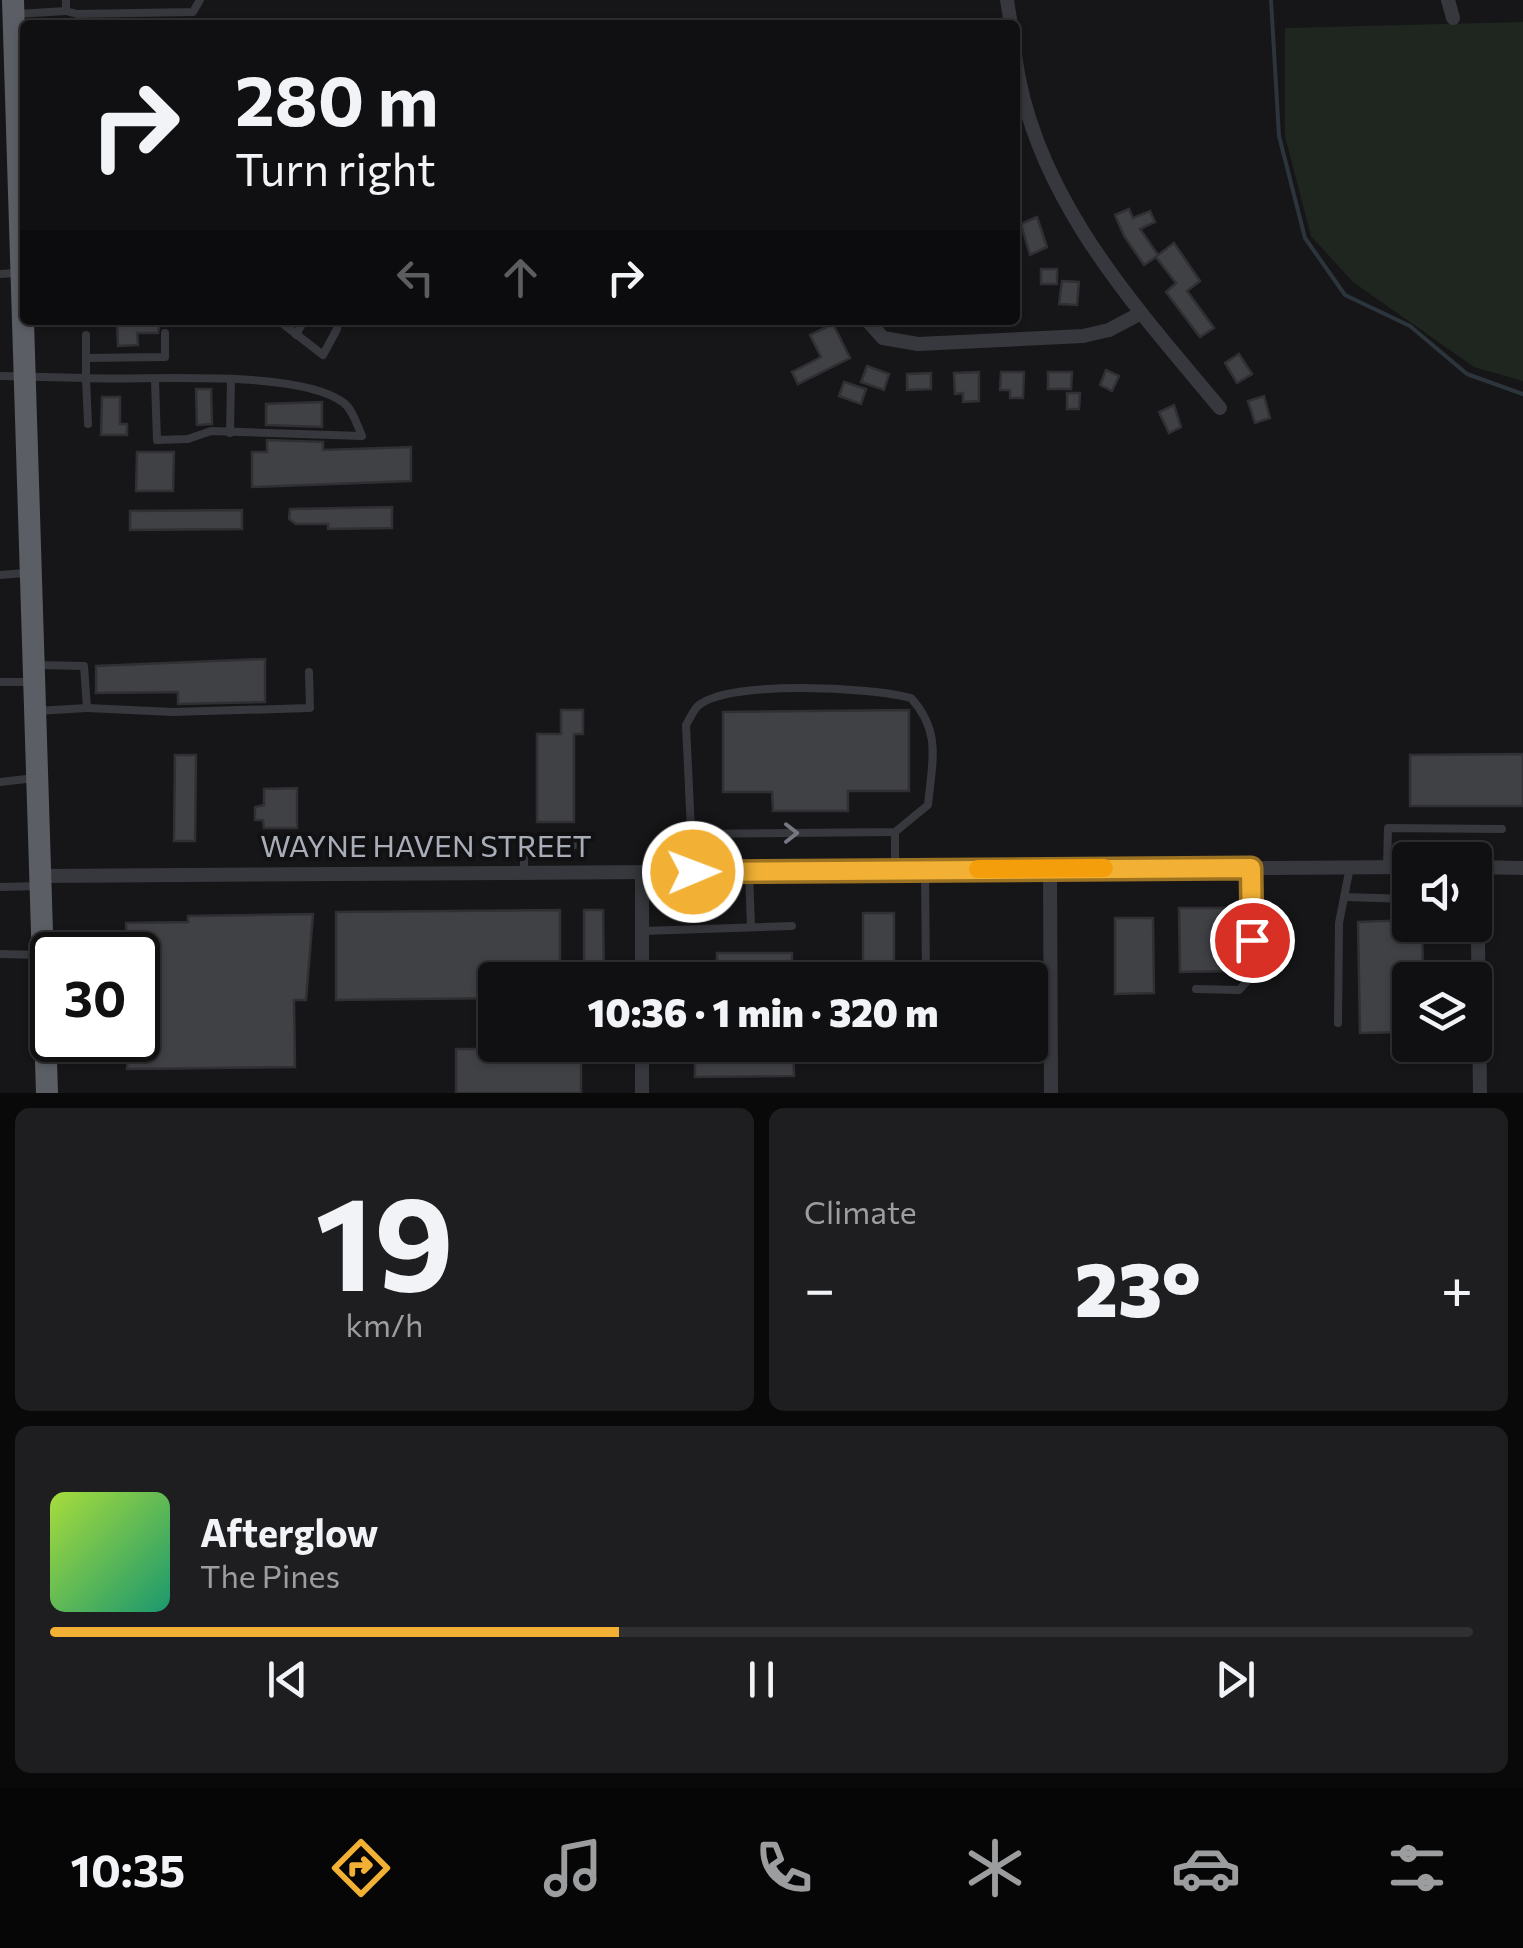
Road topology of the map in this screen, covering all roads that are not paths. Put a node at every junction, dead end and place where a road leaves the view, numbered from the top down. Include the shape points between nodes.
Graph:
1 (66, 0) edge
2 (200, 0) edge
3 (1448, 0) edge
4 (9, 4) edge
5 (66, 12) junction
6 (1453, 18) dead end
7 (7, 65) edge
8 (8, 95) edge
9 (1022, 126) edge
10 (20, 130) edge
11 (1141, 313) junction
12 (22, 325) edge
13 (284, 325) edge
14 (301, 325) edge
15 (338, 325) edge
16 (871, 325) edge
17 (165, 333) dead end
18 (296, 335) junction
19 (86, 336) dead end
20 (86, 358) junction
21 (0, 376) edge
22 (25, 377) junction
23 (86, 378) junction
24 (231, 380) junction
25 (154, 381) junction
26 (1220, 408) dead end
27 (88, 424) dead end
28 (230, 432) junction
29 (32, 573) junction
30 (0, 575) edge
31 (309, 672) dead end
32 (36, 673) junction
33 (0, 682) edge
34 (87, 708) junction
35 (37, 711) junction
36 (38, 778) junction
37 (0, 782) edge
38 (1502, 830) dead end
39 (894, 832) junction
40 (693, 834) junction
41 (576, 845) dead end
42 (1386, 867) junction
43 (1392, 867) edge
44 (1492, 867) edge
45 (1050, 868) junction
46 (1251, 868) junction
47 (1350, 868) junction
48 (1523, 868) edge
49 (895, 870) junction
50 (924, 870) junction
51 (693, 872) junction
52 (749, 872) junction
53 (524, 873) junction
54 (642, 874) junction
55 (42, 881) junction
56 (0, 888) edge
57 (1344, 898) junction
58 (1392, 899) edge
59 (792, 926) dead end
60 (751, 927) junction
61 (642, 931) junction
62 (43, 932) edge
63 (1477, 942) edge
64 (0, 954) edge
65 (30, 955) edge
66 (642, 962) edge
67 (926, 962) edge
68 (1196, 989) dead end
69 (1338, 1023) dead end
70 (1048, 1026) edge
71 (1051, 1026) junction
72 (46, 1062) edge
73 (642, 1062) edge
74 (47, 1093) edge
75 (642, 1093) edge
76 (1051, 1093) edge
77 (1480, 1093) edge

1 - 5 lane
2 - 5 lane via 193,12
3 - 6 street
4 - 5 lane
4 - 7 highway
7 - 8 highway
8 - 10 highway
9 - 11 street via 1075,220
11 - 16 street via 1083,336 956,343 899,342
11 - 26 street
12 - 22 highway
13 - 18 lane
14 - 18 lane
15 - 18 lane via 322,355
17 - 20 lane via 165,357
19 - 20 lane
20 - 23 lane
21 - 22 lane
22 - 23 lane
22 - 29 highway
23 - 25 lane
23 - 27 lane
24 - 25 lane
24 - 28 lane
24 - 28 lane via 329,393 348,406 362,436
25 - 28 lane via 156,440
29 - 30 lane
29 - 32 highway
31 - 34 lane via 310,708
32 - 33 lane
32 - 34 lane via 84,666
32 - 35 highway
34 - 35 lane
35 - 36 highway
36 - 37 lane
36 - 55 highway
38 - 42 lane via 1388,828
40 -> 39 lane
39 - 40 lane via 928,805 929,718 911,698 750,691 697,706 686,724
39 - 49 lane
40 - 51 lane
41 - 53 lane via 524,845
42 - 43 street, WAYNE HAVEN STREET
42 - 47 street, WAYNE HAVEN STREET
44 - 48 street
45 - 46 street, WAYNE HAVEN STREET
45 - 50 street, WAYNE HAVEN STREET
45 - 71 street
46 - 47 street, WAYNE HAVEN STREET
46 - 68 lane via 1252,976 1239,990
47 - 57 lane
49 - 50 street, WAYNE HAVEN STREET
49 - 52 street, WAYNE HAVEN STREET
50 - 67 lane
51 - 52 street, WAYNE HAVEN STREET
51 - 54 street, WAYNE HAVEN STREET
52 - 60 lane
53 - 54 street, WAYNE HAVEN STREET
53 - 55 street, WAYNE HAVEN STREET
54 - 61 street
55 - 56 lane
55 - 62 highway
57 - 58 lane
57 - 69 lane
59 - 60 lane
60 - 61 lane
61 - 66 street
63 - 77 street
64 - 65 lane
70 - 71 lane
71 - 76 street
72 - 74 highway
73 - 75 street

